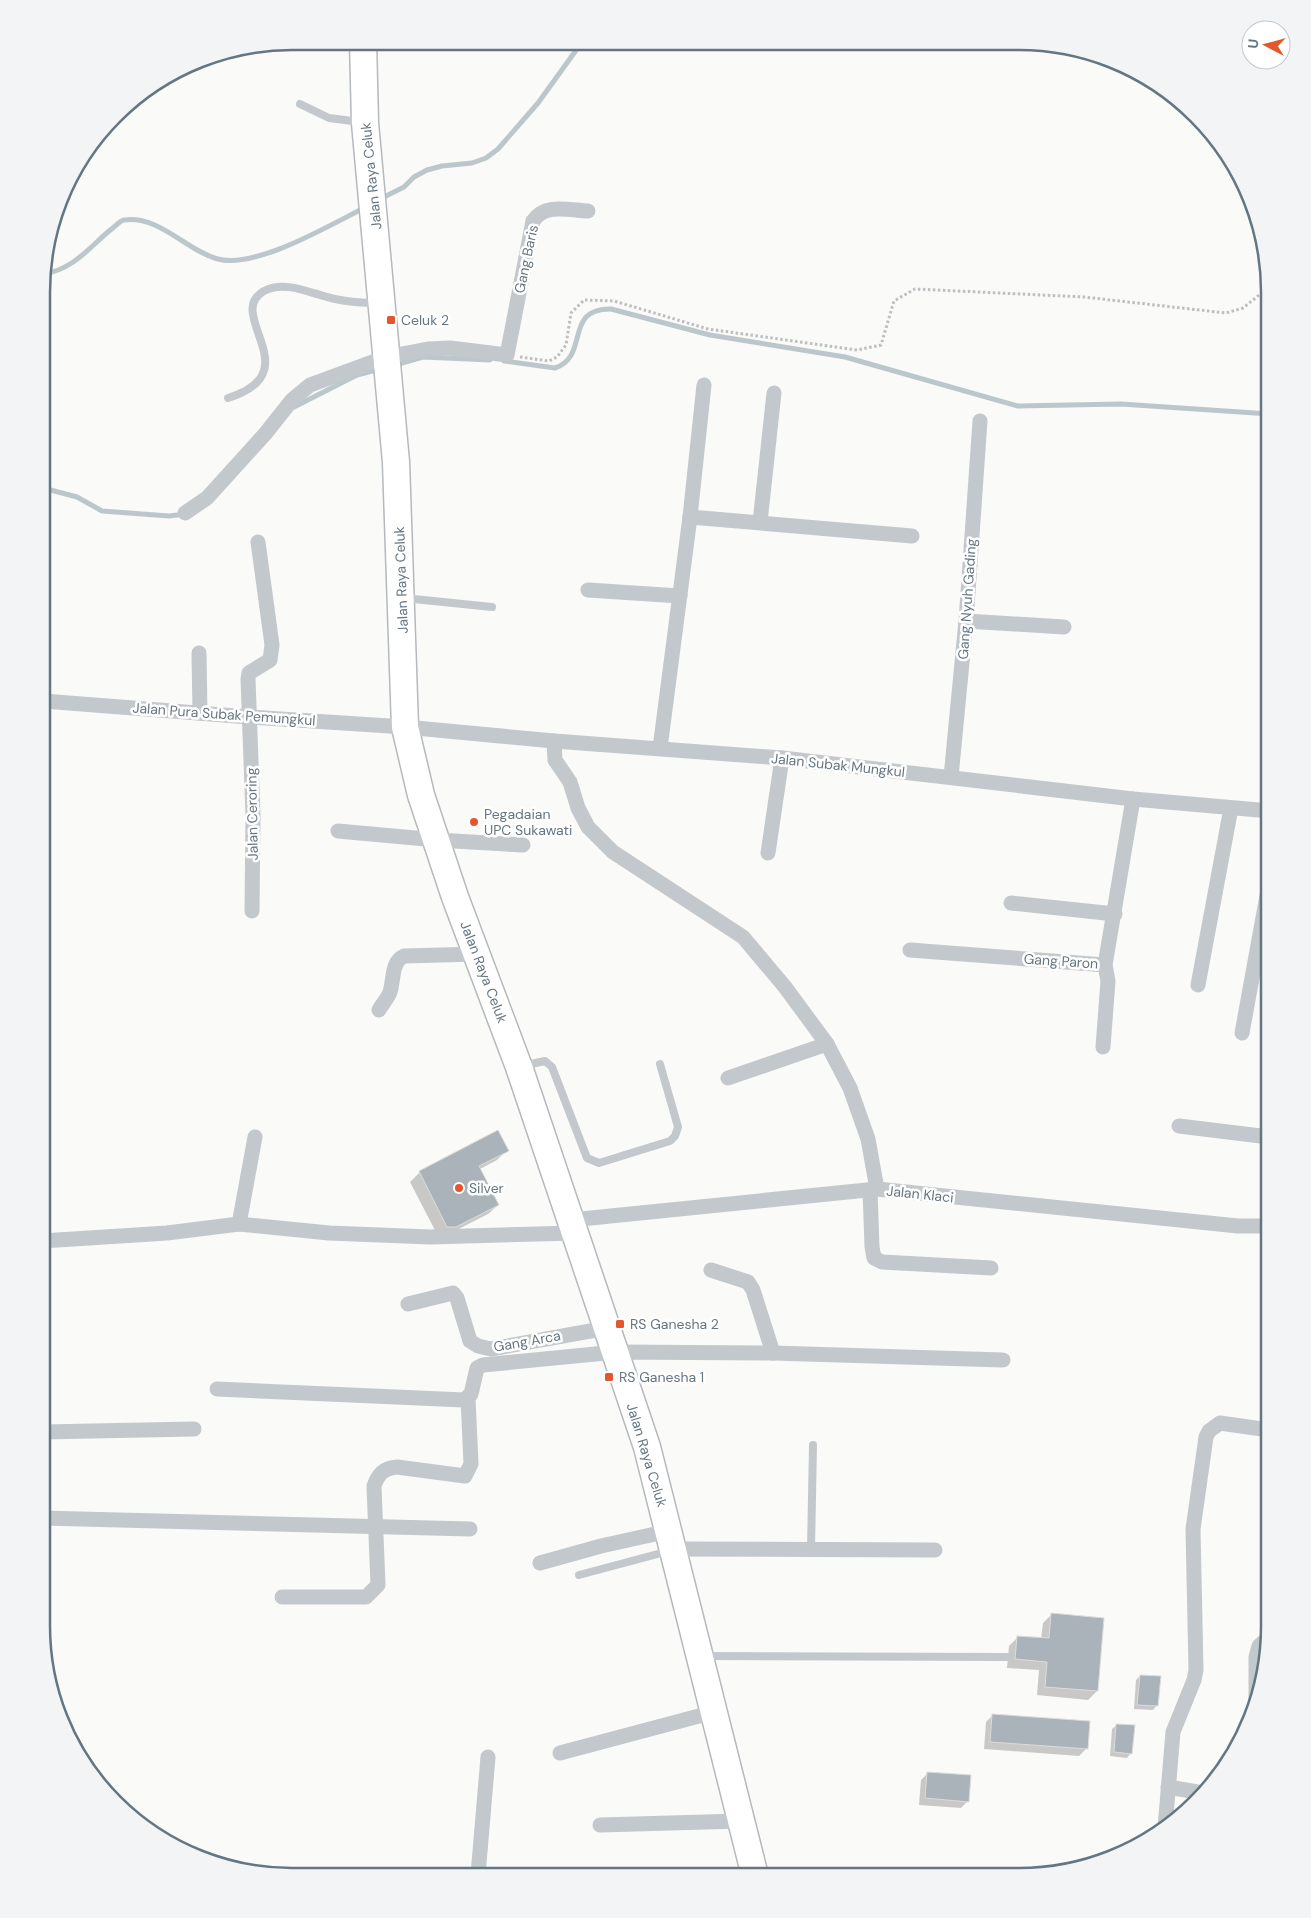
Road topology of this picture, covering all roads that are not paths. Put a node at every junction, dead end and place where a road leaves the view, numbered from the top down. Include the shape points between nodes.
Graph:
1 (364, 50) edge
2 (300, 104) dead end
3 (365, 123) junction
4 (588, 210) dead end
5 (382, 303) junction
6 (387, 363) junction
7 (704, 385) dead end
8 (774, 393) dead end
9 (228, 398) dead end
10 (980, 421) dead end
11 (185, 513) dead end
12 (690, 517) junction
13 (760, 522) junction
14 (912, 536) dead end
15 (258, 542) dead end
16 (588, 590) dead end
17 (680, 596) junction
18 (402, 598) junction
19 (492, 608) dead end
20 (966, 621) junction
21 (1064, 627) dead end
22 (199, 653) dead end
23 (50, 702) edge
24 (200, 713) junction
25 (249, 717) junction
26 (405, 727) junction
27 (554, 741) junction
28 (660, 748) junction
29 (782, 758) junction
30 (951, 777) junction
31 (1133, 799) junction
32 (1231, 808) junction
33 (1261, 811) edge
34 (338, 831) dead end
35 (437, 840) junction
36 (523, 845) dead end
37 (768, 853) dead end
38 (1011, 903) dead end
39 (252, 911) dead end
40 (1115, 914) junction
41 (1261, 928) edge
42 (910, 950) dead end
43 (478, 954) junction
44 (1105, 965) junction
45 (1198, 985) dead end
46 (379, 1010) dead end
47 (1242, 1033) dead end
48 (827, 1044) junction
49 (1102, 1046) dead end
50 (660, 1064) dead end
51 (519, 1066) junction
52 (728, 1078) dead end
53 (1179, 1126) dead end
54 (1261, 1136) edge
55 (255, 1137) dead end
56 (874, 1190) junction
57 (239, 1224) junction
58 (573, 1226) junction
59 (1261, 1226) edge
60 (50, 1241) edge
61 (992, 1268) dead end
62 (711, 1270) dead end
63 (408, 1304) dead end
64 (600, 1329) junction
65 (616, 1352) junction
66 (773, 1352) junction
67 (1003, 1360) dead end
68 (217, 1389) dead end
69 (468, 1398) junction
70 (194, 1429) dead end
71 (1261, 1429) edge
72 (50, 1432) edge
73 (812, 1445) dead end
74 (50, 1518) edge
75 (374, 1526) junction
76 (470, 1529) dead end
77 (671, 1540) junction
78 (811, 1549) junction
79 (936, 1550) dead end
80 (540, 1563) dead end
81 (579, 1575) dead end
82 (282, 1596) dead end
83 (1260, 1645) edge
84 (701, 1656) junction
85 (1008, 1657) dead end
86 (1256, 1673) edge
87 (714, 1712) junction
88 (560, 1753) dead end
89 (488, 1757) dead end
90 (1168, 1787) junction
91 (1195, 1792) edge
92 (1166, 1818) edge
93 (741, 1822) junction
94 (600, 1825) dead end
95 (479, 1868) edge
96 (753, 1868) edge

1 - 3 highway, Jalan Raya Celuk
2 - 3 lane via 329,118
3 - 5 highway, Jalan Raya Celuk
4 - 6 street, Gang Baris via 550,209 541,211 533,221 507,355 450,348 428,349
5 - 6 highway, Jalan Raya Celuk
5 - 9 lane via 335,299 284,287 265,290 255,298 251,313 263,343 265,367 258,384 247,392
6 - 11 street via 310,385 298,393 207,498
6 - 18 highway, Jalan Raya Celuk via 396,462
7 - 12 street
8 - 13 street
10 - 20 street, Gang Nyuh Gading
12 - 13 street
12 - 17 street
13 - 14 street
15 - 25 street, Jalan Ceroring via 272,645 270,660 249,673
16 - 17 street
17 - 28 street
18 - 19 lane
18 - 26 highway, Jalan Raya Celuk
20 - 21 street
20 - 30 street, Gang Nyuh Gading
22 - 24 street
23 - 24 street, Jalan Pura Subak Pemungkul
24 - 25 street, Jalan Pura Subak Pemungkul
25 - 26 street, Jalan Pura Subak Pemungkul
25 - 39 street, Jalan Ceroring
26 - 27 street, Jalan Subak Mungkul
26 - 35 highway, Jalan Raya Celuk via 421,795
27 - 28 street, Jalan Subak Mungkul
27 - 48 street via 555,760 570,782 588,827 613,852 742,937 785,987
28 - 29 street, Jalan Subak Mungkul
29 - 30 street, Jalan Subak Mungkul
29 - 37 street
30 - 31 street, Jalan Subak Mungkul
31 - 32 street, Jalan Subak Mungkul
31 - 40 street, Gang Paron
32 - 33 street, Jalan Subak Mungkul
32 - 45 street
34 - 35 street
35 - 36 street
35 - 43 highway, Jalan Raya Celuk
38 - 40 street
40 - 44 street, Gang Paron
41 - 47 street
42 - 44 street, Gang Paron
43 - 46 street via 400,958 395,964 389,994
43 - 51 highway, Jalan Raya Celuk
44 - 49 street via 1108,982
48 - 52 street
48 - 56 street via 850,1088 868,1139
50 - 51 lane via 678,1126 675,1136 670,1141 599,1163 587,1158 552,1067 545,1061
51 - 58 highway, Jalan Raya Celuk
53 - 54 street
55 - 57 street
56 - 58 street, Jalan Klaci
56 - 59 street, Jalan Klaci
56 - 61 street via 872,1247 877,1260
57 - 58 street, Jalan Klaci via 430,1238
57 - 60 street, Jalan Klaci via 175,1233
58 - 64 highway, Jalan Raya Celuk
62 - 66 street via 748,1282
63 - 64 street, Gang Arca via 453,1293 470,1341 482,1347
64 - 65 highway, Jalan Raya Celuk
65 - 66 street
65 - 69 street via 483,1364 475,1371
65 - 77 highway, Jalan Raya Celuk via 647,1447
66 - 67 street
68 - 69 street
69 - 75 street via 471,1464 468,1473 459,1476 388,1468 381,1472 374,1486
70 - 72 street
71 - 90 street via 1220,1423 1206,1437 1193,1529 1196,1670 1173,1732
73 - 78 lane
74 - 75 street
75 - 76 street
75 - 82 street via 378,1585 371,1594 366,1597
77 - 78 street
77 - 80 street via 600,1546
77 - 81 lane via 654,1556
77 - 84 highway, Jalan Raya Celuk
78 - 79 street
83 - 86 street
84 - 85 lane
84 - 87 highway, Jalan Raya Celuk
87 - 88 street
87 - 93 highway, Jalan Raya Celuk
89 - 95 street
90 - 91 street
90 - 92 street
93 - 94 street
93 - 96 highway, Jalan Raya Celuk

